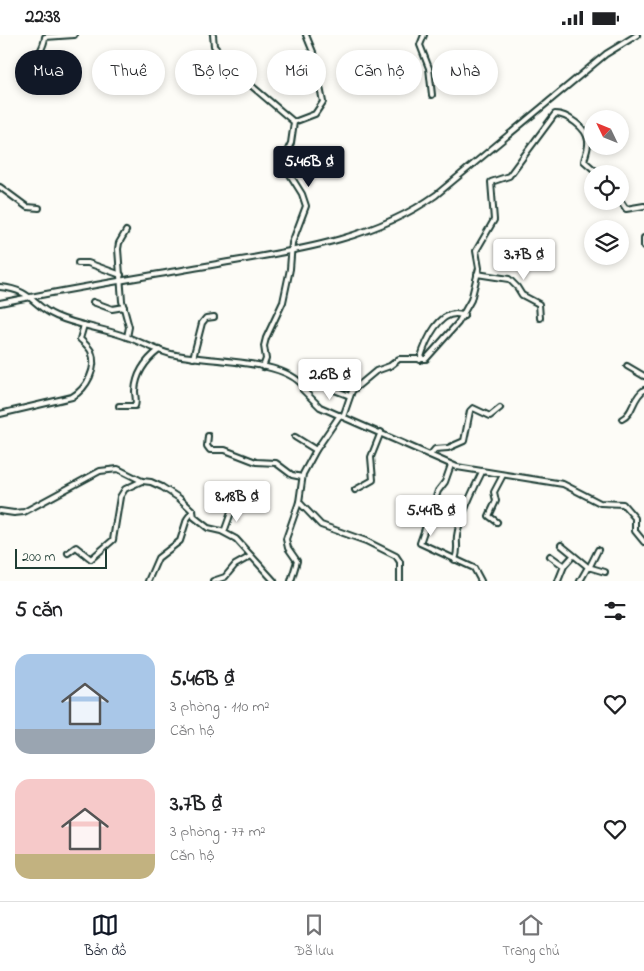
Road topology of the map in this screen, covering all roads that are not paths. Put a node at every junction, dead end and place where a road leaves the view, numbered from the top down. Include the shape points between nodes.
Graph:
1 (74, 35) edge
2 (213, 35) edge
3 (306, 35) edge
4 (424, 35) edge
5 (637, 35) edge
6 (42, 50) edge
7 (432, 95) dead end
8 (294, 123) junction
9 (589, 165) edge
10 (0, 187) edge
11 (644, 206) edge
12 (39, 208) dead end
13 (629, 208) edge
14 (126, 231) dead end
15 (644, 238) edge
16 (644, 246) edge
17 (290, 250) junction
18 (78, 263) dead end
19 (477, 274) junction
20 (121, 275) junction
21 (121, 281) junction
22 (0, 287) edge
23 (31, 297) junction
24 (93, 302) dead end
25 (0, 303) edge
26 (124, 307) junction
27 (464, 316) junction
28 (214, 317) dead end
29 (540, 318) dead end
30 (84, 325) junction
31 (127, 337) junction
32 (159, 350) junction
33 (193, 358) junction
34 (420, 360) junction
35 (627, 366) dead end
36 (263, 367) junction
37 (644, 376) edge
38 (329, 388) dead end
39 (644, 390) edge
40 (350, 396) junction
41 (119, 407) dead end
42 (500, 407) dead end
43 (0, 414) edge
44 (342, 416) junction
45 (622, 419) dead end
46 (380, 432) junction
47 (208, 436) dead end
48 (295, 437) dead end
49 (316, 450) junction
50 (430, 455) junction
51 (451, 465) junction
52 (482, 472) junction
53 (503, 475) junction
54 (302, 477) junction
55 (142, 481) junction
56 (355, 490) dead end
57 (299, 502) junction
58 (233, 507) dead end
59 (0, 511) edge
60 (193, 511) junction
61 (497, 522) dead end
62 (224, 532) junction
63 (644, 542) edge
64 (561, 545) dead end
65 (598, 549) dead end
66 (68, 553) dead end
67 (251, 556) junction
68 (550, 556) dead end
69 (573, 557) junction
70 (455, 559) junction
71 (564, 566) junction
72 (588, 567) junction
73 (605, 572) dead end
74 (148, 581) edge
75 (213, 581) edge
76 (274, 581) edge
77 (291, 581) edge
78 (400, 581) edge
79 (481, 581) edge
80 (558, 581) edge
81 (580, 581) edge

1 - 6 street via 45,37
2 - 8 street via 214,46 240,76
3 - 8 street via 313,52 322,101 315,115
4 - 7 street via 420,45 428,67
5 - 17 street via 606,54 421,205 369,231
8 - 17 street via 291,143 282,165 302,194 306,206
9 - 19 street via 584,161 588,146 586,136 563,115 555,114 509,176 491,182 494,220 476,251
10 - 12 street via 27,207
11 - 13 street
14 - 20 street via 118,249
15 - 16 street
17 - 21 street
17 - 36 street via 284,303 266,339
18 - 20 street via 88,263
19 - 27 street
19 - 29 street via 509,279 522,295 539,304
20 - 21 street
21 - 23 street
21 - 26 street
22 - 23 street via 12,288
23 - 25 street
23 - 30 street via 54,315
24 - 26 street via 112,309
26 - 31 street via 129,327
27 - 34 street via 429,357
27 - 34 street via 456,313 443,319 429,335
28 - 33 street via 206,318 202,323
30 - 31 street
30 - 43 street via 80,339 89,348 93,363 82,390 66,399
31 - 32 street
32 - 33 street
32 - 41 street via 140,372 136,382 135,407
33 - 36 street
34 - 40 street via 399,359 376,371
35 - 37 street
36 - 44 street via 298,380 312,401
38 - 40 street
39 - 45 street via 636,397 629,415
40 - 44 street
42 - 50 street via 491,416 473,408 464,441 435,449
44 - 46 street
44 - 49 street
46 - 50 street
46 - 56 street via 371,457 373,480
47 - 54 street via 209,450 237,453 256,462 276,463 292,475
48 - 49 street
49 - 54 street
50 - 51 street
51 - 52 street
51 - 70 street via 420,539 424,546
52 - 53 street
52 - 70 street via 458,535
53 - 61 street via 494,492 496,501 489,516
53 - 63 street via 562,484 600,503 623,504 635,517 635,531
54 - 57 street
55 - 59 street via 118,469 106,469 24,512
55 - 60 street via 162,487
55 - 66 street via 125,489 120,497 113,540 97,556 91,559 76,547
57 - 77 street via 286,539 297,561
57 - 78 street via 321,525 396,556 400,562
58 - 62 street
60 - 62 street via 194,517 208,529
60 - 74 street via 180,541 158,558
62 - 67 street via 236,539
64 - 69 street
65 - 72 street
67 - 75 street via 235,565 225,577
67 - 76 street
68 - 71 street
69 - 71 street
69 - 72 street
70 - 79 street via 476,570
71 - 80 street
72 - 73 street
72 - 81 street

